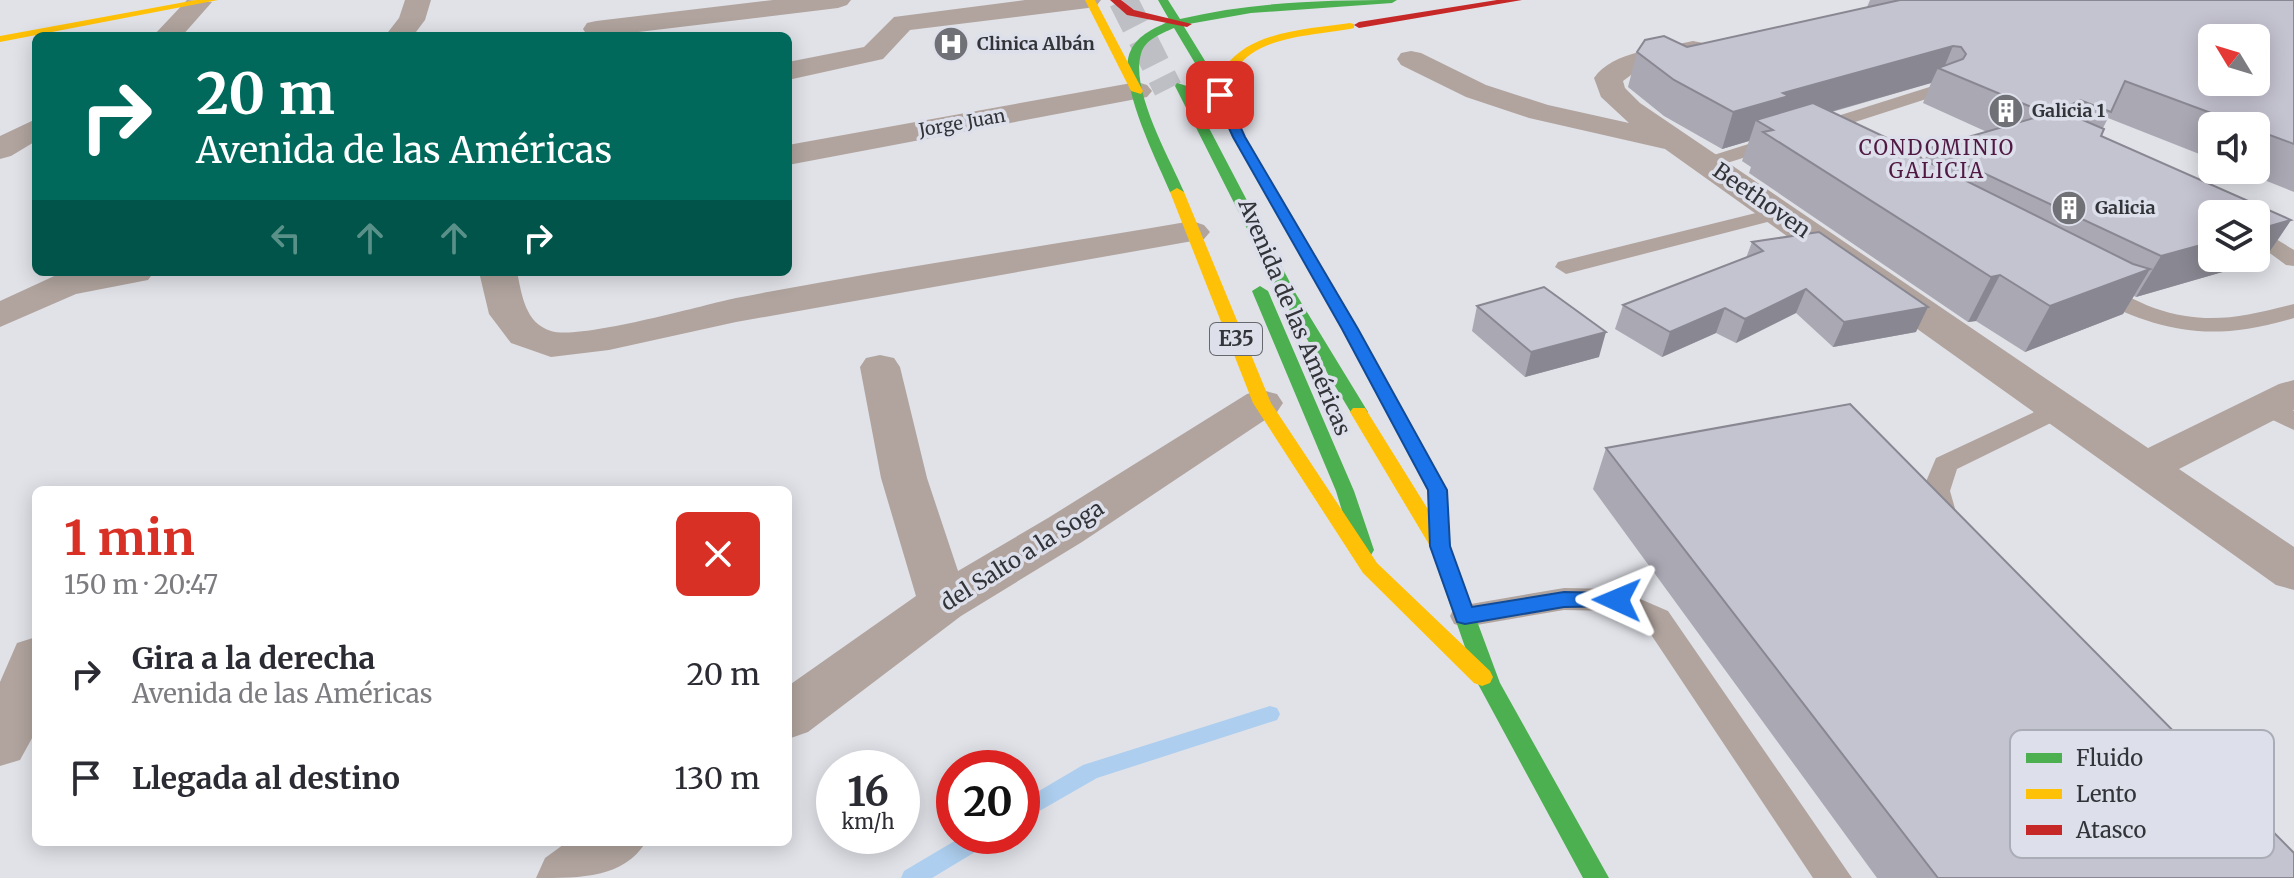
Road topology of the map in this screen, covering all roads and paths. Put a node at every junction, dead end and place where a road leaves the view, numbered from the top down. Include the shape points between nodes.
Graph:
1 (172, 0) edge
2 (418, 0) edge
3 (838, 0) edge
4 (1089, 0) edge
5 (1115, 0) edge
6 (1163, 0) edge
7 (1315, 0) edge
8 (1392, 0) edge
9 (1517, 0) edge
10 (206, 1) edge
11 (1373, 3) junction
12 (1176, 22) junction
13 (1350, 26) junction
14 (596, 29) dead end
15 (0, 31) edge
16 (38, 32) edge
17 (171, 32) edge
18 (402, 32) edge
19 (32, 33) edge
20 (0, 39) edge
21 (1727, 41) edge
22 (1411, 59) dead end
23 (792, 70) edge
24 (1939, 89) edge
25 (1137, 91) junction
26 (1220, 95) junction
27 (32, 130) edge
28 (0, 149) edge
29 (1695, 153) junction
30 (792, 154) edge
31 (1218, 199) dead end
32 (1780, 213) junction
33 (1192, 232) junction
34 (2270, 243) edge
35 (2294, 260) edge
36 (1566, 267) dead end
37 (1249, 268) dead end
38 (499, 276) edge
39 (84, 277) edge
40 (2075, 280) edge
41 (2294, 311) edge
42 (0, 315) edge
43 (880, 367) dead end
44 (1262, 403) junction
45 (2285, 407) edge
46 (2060, 408) junction
47 (2146, 467) junction
48 (1440, 546) junction
49 (1959, 546) edge
50 (1370, 568) junction
51 (2294, 572) edge
52 (943, 603) junction
53 (1465, 616) junction
54 (32, 669) edge
55 (1489, 684) junction
56 (792, 713) edge
57 (0, 743) edge
58 (611, 846) edge
59 (567, 878) edge
60 (1596, 878) edge
61 (1834, 878) edge

1 - 15 main road
2 - 18 street
3 - 14 street
4 - 23 street via 903,23 889,30 873,53
4 - 25 main road, Avenida de las Américas
5 - 12 main road via 1131,13
6 - 12 main road, Avenida de las Américas
7 - 11 main road
8 - 11 main road, E35
9 - 13 main road
10 - 16 main road
10 - 17 street
11 - 12 main road, E35 via 1209,14
12 - 13 main road via 1235,31
12 - 25 main road, E35 via 1151,31 1134,53
12 - 26 main road, Avenida de las Américas
13 - 26 main road via 1250,52 1232,65
19 - 20 main road
21 - 29 street, Beethoven via 1625,66 1608,78 1611,91 1629,109
22 - 29 street via 1476,91
24 - 29 lane
25 - 30 street, Jorge Juan
25 - 33 main road, Avenida de las Américas / E35
26 - 48 main road, Avenida de las Américas / E35 via 1437,490
27 - 28 street
29 - 32 street, Beethoven
31 - 48 main road, Avenida de las Américas via 1174,87 1288,294
32 - 36 lane
32 - 46 street, Beethoven
33 - 38 street via 551,345 525,335 508,314
33 - 44 main road, Avenida de las Américas / E35
34 - 35 lane
37 - 50 main road, Avenida de las Américas via 1345,491
39 - 42 street
40 - 41 lane via 2116,301 2209,326 2242,325
43 - 52 street via 904,478
44 - 50 main road, Avenida de las Américas / E35
44 - 52 street, del Salto a la Soga
45 - 47 street
46 - 47 street, Beethoven
46 - 49 lane via 1945,464 1936,491 1948,535
47 - 51 street, Beethoven
48 - 53 main road, Avenida de las Américas / E35
50 - 55 main road, Avenida de las Américas / E35
52 - 56 street, del Salto a la Soga
53 - 55 main road, Avenida de las Américas / E35
53 - 61 lane via 1577,600 1617,600 1657,619
54 - 57 street
55 - 60 main road, E35
58 - 59 street

